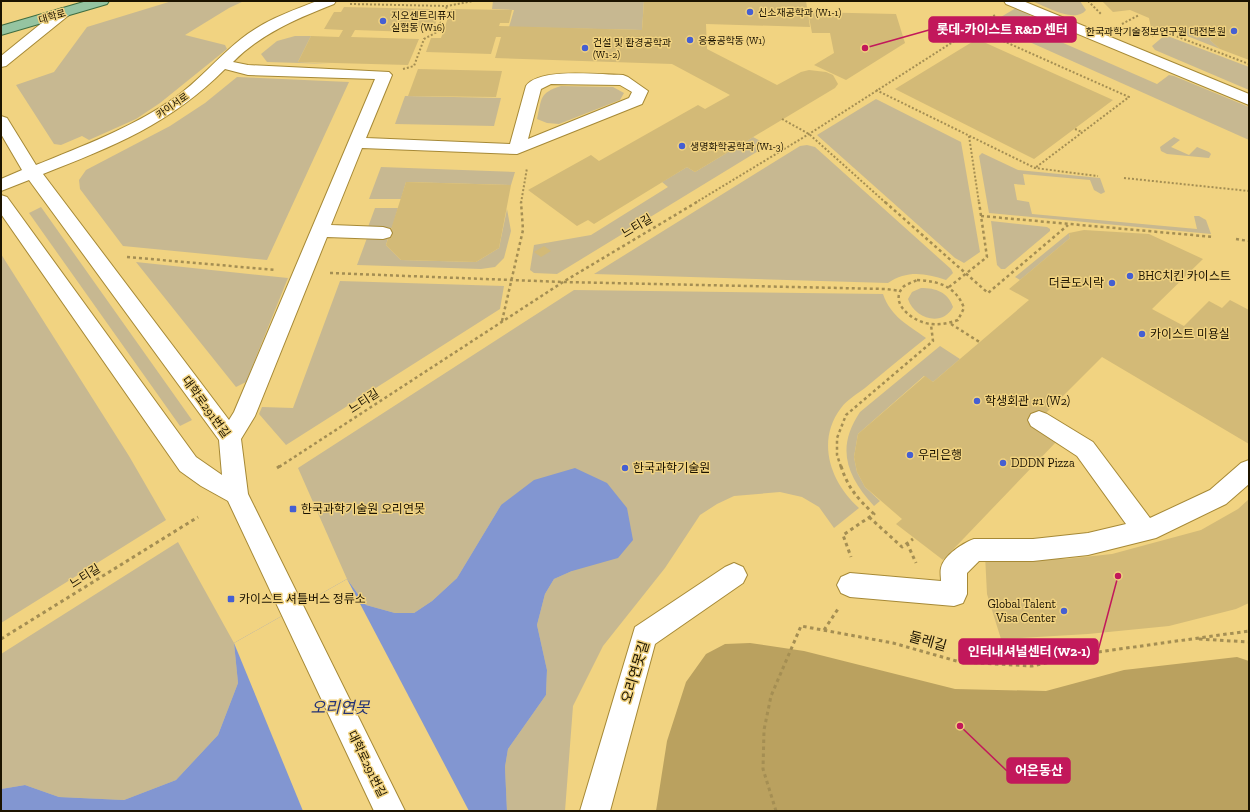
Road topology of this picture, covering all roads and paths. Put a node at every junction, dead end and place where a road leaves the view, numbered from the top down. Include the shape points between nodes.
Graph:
1 (102, 1) edge
2 (329, 1) edge
3 (473, 1) edge
4 (1010, 1) edge
5 (1088, 1) edge
6 (349, 4) dead end
7 (447, 6) junction
8 (64, 12) junction
9 (998, 12) dead end
10 (1139, 15) dead end
11 (1105, 18) dead end
12 (1127, 27) dead end
13 (974, 28) junction
14 (1, 31) edge
15 (1151, 36) dead end
16 (1, 63) edge
17 (222, 64) junction
18 (1249, 64) edge
19 (384, 74) junction
20 (876, 90) junction
21 (1249, 100) edge
22 (782, 119) dead end
23 (1, 121) edge
24 (1075, 129) dead end
25 (1082, 132) junction
26 (809, 134) junction
27 (969, 136) junction
28 (356, 143) junction
29 (517, 149) junction
30 (1035, 168) junction
31 (32, 172) junction
32 (1098, 176) dead end
33 (1124, 178) dead end
34 (1, 185) edge
35 (1249, 191) edge
36 (1, 200) edge
37 (981, 216) junction
38 (1068, 225) junction
39 (320, 231) junction
40 (383, 233) dead end
41 (1214, 238) dead end
42 (1236, 239) dead end
43 (1249, 241) edge
44 (121, 257) dead end
45 (277, 270) dead end
46 (326, 273) dead end
47 (965, 273) junction
48 (511, 279) junction
49 (563, 282) junction
50 (949, 287) junction
51 (901, 291) junction
52 (502, 321) junction
53 (950, 324) junction
54 (931, 325) junction
55 (981, 343) dead end
56 (1039, 420) dead end
57 (230, 438) junction
58 (277, 468) dead end
59 (1249, 470) edge
60 (236, 494) junction
61 (198, 517) dead end
62 (869, 517) junction
63 (1144, 530) junction
64 (913, 539) dead end
65 (734, 575) dead end
66 (850, 585) joint
67 (1249, 631) edge
68 (1, 639) edge
69 (1192, 639) junction
70 (1249, 642) edge
71 (390, 811) edge
72 (595, 811) edge
73 (776, 811) edge

1 - 8 main road, 대학로
2 - 17 street, 카이서로 via 283,20 253,37
3 - 7 path
4 - 21 street
5 - 11 path
6 - 7 path
7 - 19 path via 437,32 424,39 414,66
8 - 14 main road, 대학로
8 - 16 street
9 - 13 path, 느티길
10 - 12 path via 1120,25
13 - 20 path, 느티길
13 - 25 path via 1129,97
15 - 18 path via 1160,30
17 - 19 street via 248,70
17 - 31 street, 카이서로 via 180,102 141,126
19 - 28 street
20 - 26 path, 느티길
20 - 27 path
22 - 26 path
23 - 31 street, 대학로291번길
24 - 25 path
25 - 30 path
26 - 47 path
26 - 49 path, 느티길
27 - 30 path
27 - 37 path
28 - 29 street
28 - 39 street
29 - 29 street via 636,101 640,90 623,80 549,78 534,86
29 - 48 path via 529,159 520,198 523,230
30 - 32 path
31 - 34 street, 카이서로
31 - 57 street, 대학로291번길
33 - 35 path
36 - 60 street via 188,464 208,479
37 - 38 path
37 - 47 path via 987,257
38 - 41 path
38 - 47 path via 988,293
39 - 40 street
39 - 57 street via 244,416
42 - 43 path
44 - 45 path
46 - 48 path
47 - 50 path
48 - 49 path
48 - 52 path
49 - 51 path
49 - 52 path, 느티길
50 - 51 path via 939,282 918,280 908,283
50 - 53 path via 959,297 964,308 958,320
51 - 54 path via 899,302 903,310 920,322
52 - 58 path, 느티길
53 - 54 path
53 - 55 path
54 - 62 path via 933,341 846,415 838,438 837,455 845,479 855,496 874,514
56 - 63 street via 1085,449
57 - 60 street, 대학로291번길
59 - 63 street via 1218,497 1156,527
60 - 71 street, 대학로291번길
61 - 68 path, 느티길
62 - 64 path via 902,548
62 - 66 path via 843,535 854,569
63 - 66 street via 1080,545 1033,550 974,550 954,568 954,594
65 - 72 street, 오리연못길 via 644,636
67 - 69 path, 둘레길
69 - 70 path, 둘레길
69 - 73 path, 둘레길 via 1098,652 1032,666 960,662 892,643 800,626 771,696 764,730 763,769

